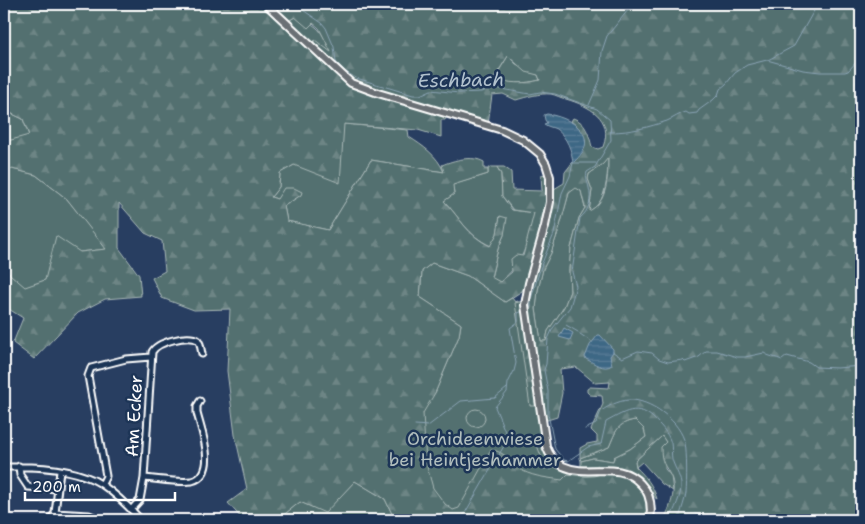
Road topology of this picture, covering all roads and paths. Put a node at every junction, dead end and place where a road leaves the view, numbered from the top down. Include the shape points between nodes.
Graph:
1 (266, 4) edge
2 (202, 354) dead end
3 (152, 357) junction
4 (200, 401) dead end
5 (19, 466) junction
6 (4, 467) edge
7 (60, 471) junction
8 (144, 478) junction
9 (102, 484) junction
10 (58, 488) junction
11 (132, 510) junction
12 (55, 513) junction
13 (96, 518) dead end
14 (50, 520) edge
15 (141, 520) edge
16 (650, 520) edge

1 - 16 main road via 349,82 508,133 537,150 546,164 550,202 525,305 546,446 553,459 564,467 618,471 638,480 650,499
2 - 3 street, Am Ecker via 198,340 190,337 154,348
3 - 8 street, Am Ecker
3 - 9 street, Am Ecker via 90,368 88,376 106,476
4 - 8 street, Am Ecker via 197,413 208,462 203,473 192,480
5 - 6 street
5 - 7 street
5 - 10 street via 20,475 28,487
7 - 9 street
7 - 10 street
8 - 11 street, Am Ecker via 140,500
9 - 11 street
10 - 12 street
11 - 15 street
12 - 13 street
12 - 14 street

